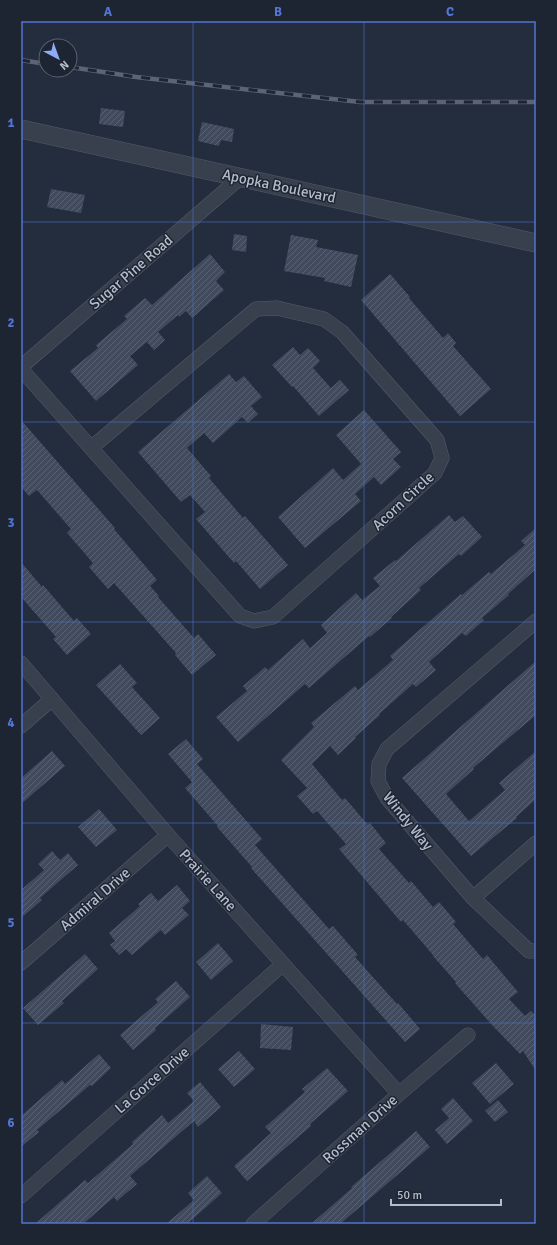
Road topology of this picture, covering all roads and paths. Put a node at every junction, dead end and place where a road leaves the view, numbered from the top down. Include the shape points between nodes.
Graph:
1 (21, 130) edge
2 (241, 177) junction
3 (536, 243) edge
4 (21, 368) edge
5 (91, 448) junction
6 (536, 621) edge
7 (21, 663) edge
8 (52, 699) junction
9 (21, 726) edge
10 (168, 835) junction
11 (536, 843) edge
12 (473, 898) junction
13 (536, 951) edge
14 (21, 963) edge
15 (283, 964) junction
16 (468, 1035) dead end
17 (399, 1094) junction
18 (21, 1196) edge
19 (253, 1224) edge

1 - 2 street, Apopka Boulevard
2 - 3 street, Apopka Boulevard
2 - 4 street, Sugar Pine Road
4 - 5 street, Acorn Circle
5 - 5 street, Acorn Circle via 240,616 254,621 273,617 436,473 442,458 437,440 342,332 324,319 277,308 256,309
6 - 12 street, Windy Way via 387,749 379,764 378,781 387,798
7 - 8 street, Prairie Lane
8 - 9 street
8 - 10 street, Prairie Lane
10 - 14 street, Admiral Drive
10 - 15 street, Prairie Lane
11 - 12 street
12 - 13 street, Windy Way via 529,950
15 - 17 street, Prairie Lane
15 - 18 street, La Gorce Drive
16 - 17 street, Rossman Drive
17 - 19 street, Rossman Drive

